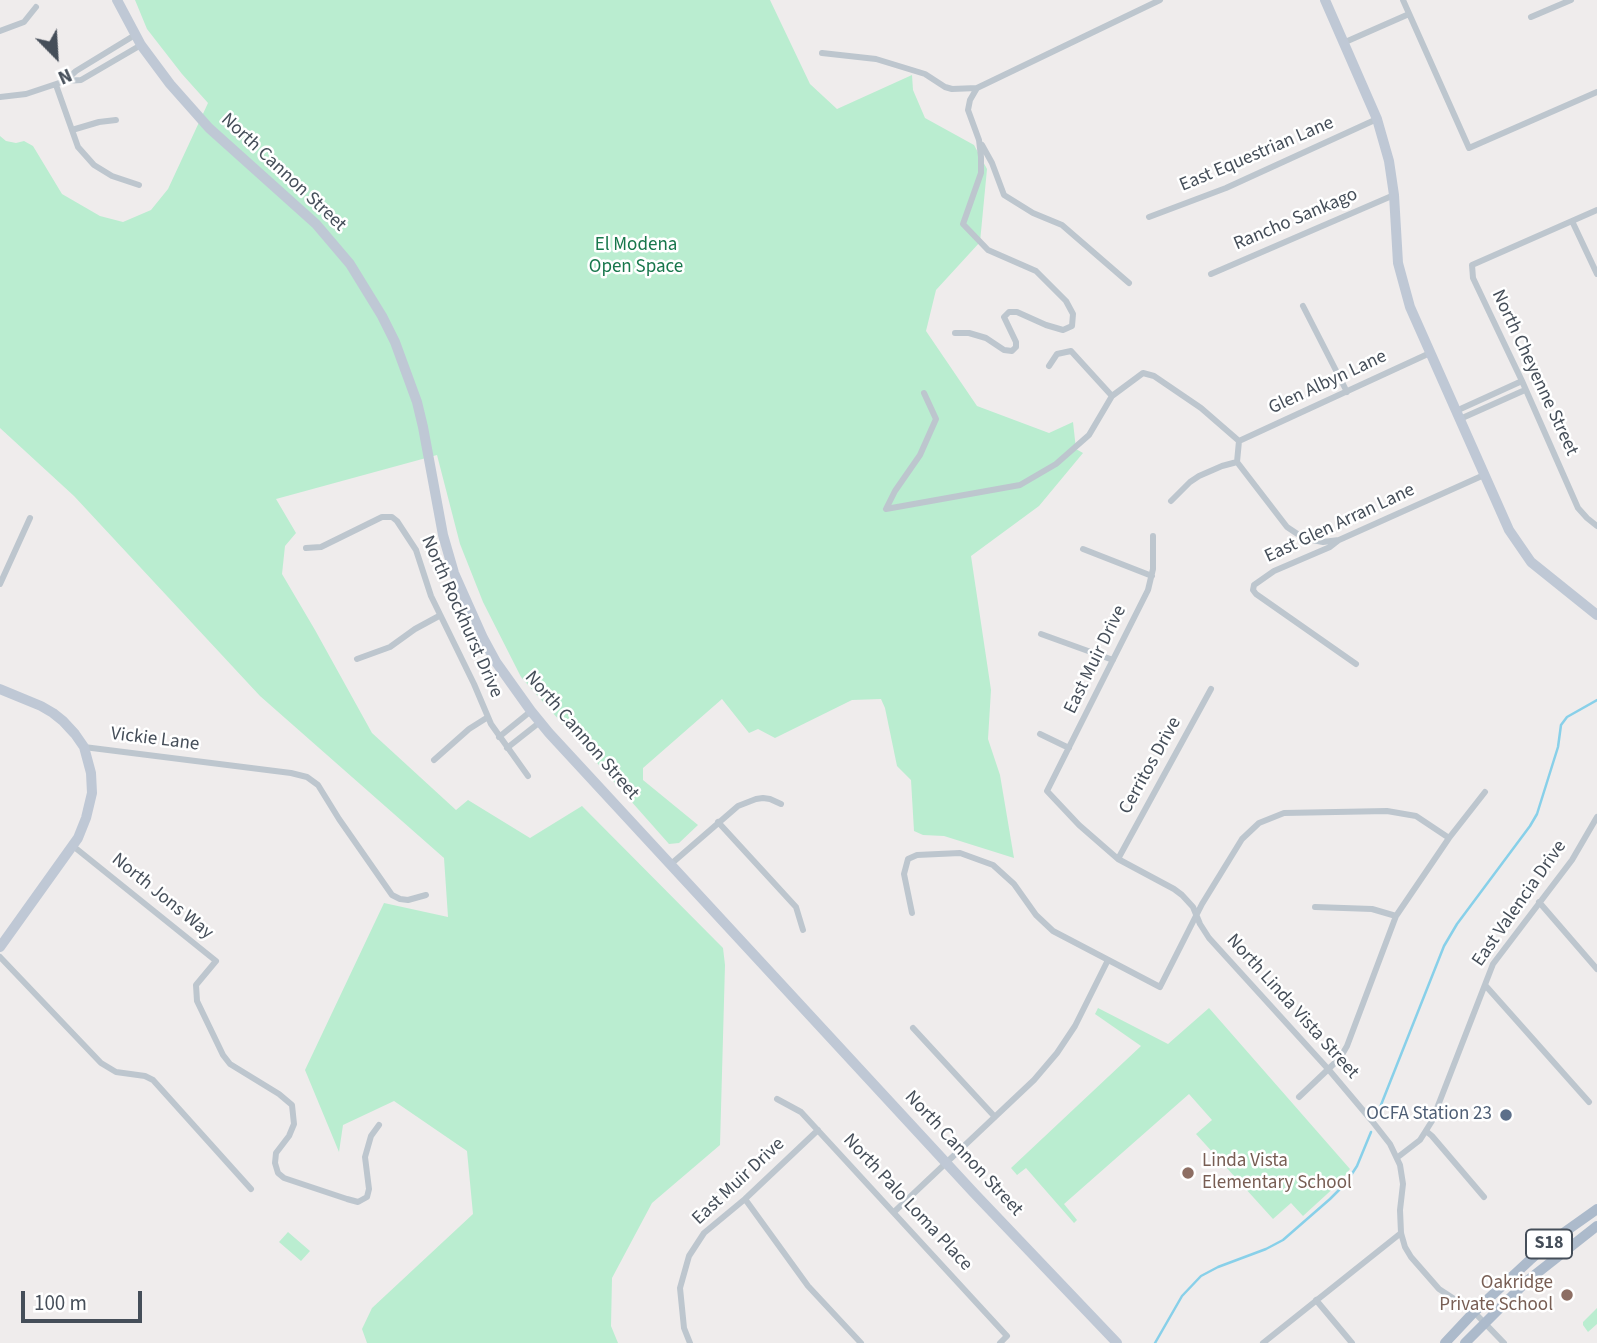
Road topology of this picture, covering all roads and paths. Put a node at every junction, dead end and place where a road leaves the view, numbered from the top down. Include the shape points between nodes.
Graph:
1 (117, 0) edge
2 (1160, 0) edge
3 (1325, 0) edge
4 (1402, 0) edge
5 (1571, 0) edge
6 (36, 8) dead end
7 (1409, 14) junction
8 (1531, 17) dead end
9 (0, 32) edge
10 (135, 35) junction
11 (1343, 43) junction
12 (141, 45) junction
13 (822, 54) dead end
14 (65, 82) junction
15 (56, 85) junction
16 (977, 88) junction
17 (1597, 92) edge
18 (0, 97) edge
19 (116, 120) dead end
20 (1377, 120) junction
21 (72, 130) junction
22 (979, 140) junction
23 (139, 185) dead end
24 (1394, 195) junction
25 (1597, 210) edge
26 (1149, 217) dead end
27 (1572, 221) junction
28 (1211, 274) dead end
29 (1597, 274) edge
30 (1129, 283) dead end
31 (1303, 306) dead end
32 (955, 333) dead end
33 (1430, 353) junction
34 (1049, 366) dead end
35 (1522, 381) junction
36 (1525, 390) junction
37 (1347, 392) junction
38 (924, 393) dead end
39 (1112, 396) junction
40 (1458, 415) junction
41 (1239, 441) junction
42 (1237, 462) junction
43 (1484, 475) junction
44 (1171, 501) dead end
45 (30, 518) dead end
46 (1597, 526) edge
47 (1153, 537) dead end
48 (1339, 540) junction
49 (306, 548) dead end
50 (1083, 549) dead end
51 (1152, 576) junction
52 (0, 583) edge
53 (1597, 615) edge
54 (439, 616) junction
55 (1041, 634) dead end
56 (357, 659) dead end
57 (1113, 660) junction
58 (1356, 664) dead end
59 (0, 689) edge
60 (1211, 689) dead end
61 (531, 711) junction
62 (488, 718) junction
63 (540, 722) junction
64 (1040, 734) dead end
65 (499, 737) junction
66 (84, 747) junction
67 (508, 748) junction
68 (1069, 748) junction
69 (435, 760) dead end
70 (528, 776) dead end
71 (1047, 791) joint
72 (1485, 792) dead end
73 (781, 804) dead end
74 (1597, 817) edge
75 (718, 822) junction
76 (1449, 838) junction
77 (73, 846) junction
78 (1118, 859) junction
79 (671, 864) junction
80 (426, 895) dead end
81 (1539, 902) junction
82 (1315, 907) dead end
83 (912, 913) dead end
84 (1196, 914) junction
85 (1396, 916) junction
86 (803, 930) dead end
87 (0, 947) edge
88 (0, 957) edge
89 (1108, 961) junction
90 (1597, 969) edge
91 (1485, 985) junction
92 (913, 1028) dead end
93 (1329, 1070) junction
94 (1299, 1097) dead end
95 (777, 1099) dead end
96 (1589, 1102) dead end
97 (995, 1116) junction
98 (379, 1125) dead end
99 (818, 1130) junction
100 (1426, 1131) junction
101 (1398, 1157) junction
102 (946, 1163) junction
103 (251, 1189) dead end
104 (1484, 1197) dead end
105 (745, 1199) junction
106 (1597, 1209) edge
107 (894, 1212) junction
108 (1597, 1226) edge
109 (1401, 1233) junction
110 (1316, 1300) junction
111 (1474, 1312) junction
112 (1484, 1322) junction
113 (690, 1343) edge
114 (861, 1343) edge
115 (1000, 1343) edge
116 (1118, 1343) edge
117 (1263, 1343) edge
118 (1352, 1343) edge
119 (1445, 1343) edge
120 (1465, 1343) edge
121 (1504, 1343) edge

1 - 10 main road, North Cannon Street
2 - 16 street
3 - 11 main road
4 - 7 street
5 - 8 street
6 - 9 street via 24,22
7 - 11 street
7 - 17 street via 1469,148
10 - 12 main road, North Cannon Street
10 - 14 street
11 - 20 main road
12 - 14 street via 81,80
12 - 61 main road, North Cannon Street via 209,128 328,237 382,316 417,402 454,573 496,662
13 - 16 street via 876,59 925,74 945,87
14 - 15 street
15 - 18 street
15 - 21 street
16 - 22 street via 968,110
19 - 21 street
20 - 24 main road via 1390,161
20 - 26 street, East Equestrian Lane
21 - 23 street via 94,165
22 - 30 street via 1004,195 1062,225
22 - 32 street via 981,173 963,224 988,250 1036,271 1066,302 1073,314 1072,326 1063,330 1009,312 1004,317 1016,342 1012,351 978,335
24 - 28 street, Rancho Sankago
24 - 33 main road via 1398,263
25 - 27 street
27 - 29 street
27 - 35 street, North Cheyenne Street via 1472,265 1472,278
31 - 37 street
33 - 37 street, Glen Albyn Lane
33 - 40 main road
34 - 39 street via 1057,354 1071,351
35 - 36 street, North Cheyenne Street
35 - 40 street
36 - 40 street
36 - 46 street, North Cheyenne Street via 1578,508
37 - 41 street, Glen Albyn Lane
38 - 39 street via 936,419 886,509 1020,485 1056,464 1089,435
39 - 41 street via 1143,373 1154,376
40 - 43 main road
41 - 42 street
42 - 44 street via 1199,476
42 - 48 street via 1287,527 1312,540
43 - 48 street, East Glen Arran Lane
43 - 53 main road via 1509,530 1531,562
45 - 52 street
47 - 51 street, East Muir Drive
48 - 58 street, East Glen Arran Lane via 1274,571 1253,590
49 - 54 street, North Rockhurst Drive via 321,547 378,518 397,521 418,556
50 - 51 street
51 - 57 street, East Muir Drive
54 - 56 street via 390,647
54 - 62 street, North Rockhurst Drive
55 - 57 street
57 - 68 street, East Muir Drive
59 - 66 main road via 54,713
60 - 78 street, Cerritos Drive
61 - 63 main road, North Cannon Street
61 - 65 street
62 - 65 street, North Rockhurst Drive
62 - 69 street
63 - 67 street
63 - 79 main road, North Cannon Street
64 - 68 street
65 - 67 street, North Rockhurst Drive
66 - 77 main road via 92,793
66 - 80 street, Vickie Lane via 307,777 392,895 408,900
67 - 70 street, North Rockhurst Drive
68 - 71 street, East Muir Drive
71 - 78 street, North Linda Vista Street
72 - 76 street
73 - 75 street via 756,799
74 - 81 street, East Valencia Drive via 1572,860
75 - 79 street
75 - 86 street via 796,907
76 - 84 street via 1416,816 1387,811 1284,813 1259,823 1242,839
76 - 85 street
77 - 87 main road
77 - 98 street, North Jons Way via 216,961 196,985 197,1001 223,1055 292,1105 294,1124 276,1153 278,1173 358,1202 367,1197 365,1157 370,1136
78 - 84 street, North Linda Vista Street via 1174,888
79 - 102 main road, North Cannon Street
81 - 90 street
81 - 91 street, East Valencia Drive via 1493,964
82 - 85 street via 1372,909
83 - 89 street via 904,874 908,859 960,853 993,865 1053,931
84 - 89 street via 1160,987
84 - 93 street, North Linda Vista Street via 1209,938
85 - 93 street via 1347,1046
88 - 103 street via 101,1063 116,1072 153,1080
89 - 97 street via 1057,1053
91 - 96 street
91 - 100 street, East Valencia Drive
92 - 97 street
93 - 94 street
93 - 101 street, North Linda Vista Street
95 - 99 street, North Palo Loma Place via 802,1112
97 - 102 street
99 - 105 street, East Muir Drive
99 - 107 street, North Palo Loma Place
100 - 101 street, East Valencia Drive
100 - 104 street
101 - 109 street, North Linda Vista Street via 1403,1184
102 - 107 street
102 - 116 main road, North Cannon Street
105 - 113 street, East Muir Drive via 704,1233 689,1256 680,1288
105 - 114 street via 808,1286
106 - 111 main road, S18 via 1552,1241
107 - 115 street, North Palo Loma Place via 1007,1336
108 - 112 main road, S18
109 - 110 street
109 - 111 street, North Linda Vista Street via 1411,1257 1439,1289
110 - 117 street
110 - 118 street
111 - 112 street, North Linda Vista Street
111 - 119 main road, S18
112 - 120 main road, S18
112 - 121 street, North Linda Vista Street

